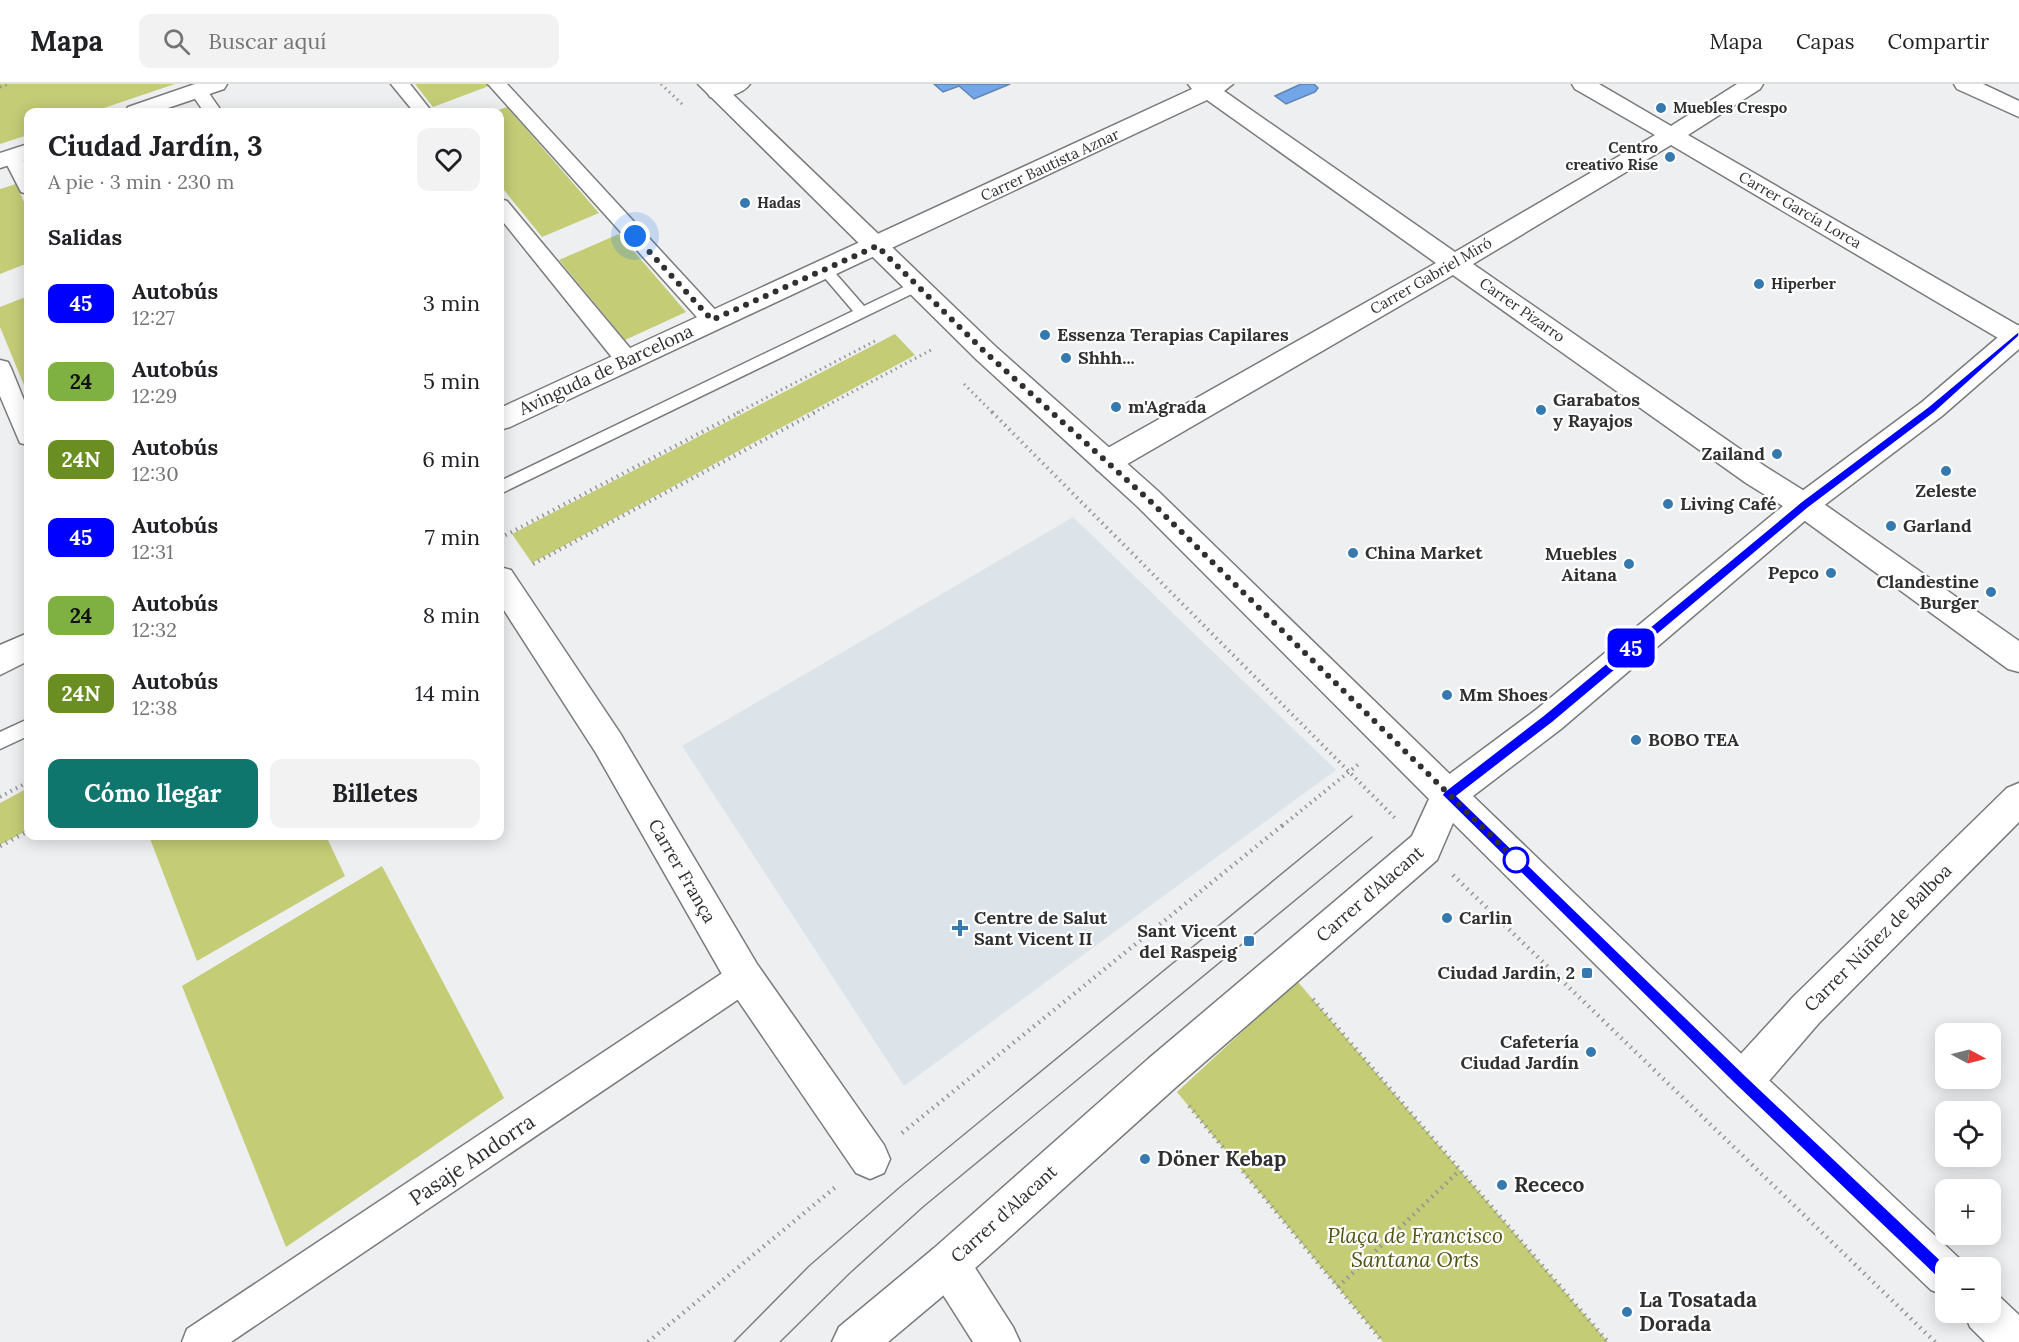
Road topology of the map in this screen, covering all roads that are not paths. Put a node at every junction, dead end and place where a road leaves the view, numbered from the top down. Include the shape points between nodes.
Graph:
1 (400, 84) edge
2 (497, 84) edge
3 (1583, 84) edge
4 (1752, 84) edge
5 (1965, 84) edge
6 (1210, 86) edge
7 (207, 87) edge
8 (722, 87) edge
9 (147, 108) edge
10 (212, 108) edge
11 (420, 108) edge
12 (2019, 110) edge
13 (1671, 135) junction
14 (14, 157) edge
15 (24, 179) edge
16 (504, 210) edge
17 (877, 246) junction
18 (1455, 263) junction
19 (825, 270) junction
20 (917, 286) junction
21 (862, 312) junction
22 (712, 320) junction
23 (2018, 336) edge
24 (627, 360) junction
25 (0, 368) edge
26 (504, 418) edge
27 (24, 427) edge
28 (1107, 462) junction
29 (504, 486) edge
30 (1804, 505) junction
31 (504, 586) edge
32 (24, 648) edge
33 (2019, 659) edge
34 (0, 661) edge
35 (24, 729) edge
36 (0, 741) edge
37 (1448, 795) junction
38 (2019, 799) edge
39 (744, 977) junction
40 (1742, 1082) junction
41 (870, 1159) road end
42 (948, 1264) junction
43 (1935, 1265) edge
44 (1996, 1323) edge
45 (200, 1342) edge
46 (854, 1342) edge
47 (998, 1342) edge
48 (2016, 1342) edge

1 - 11 street
2 - 22 street
3 - 13 street, Carrer García Lorca
4 - 13 street, Carrer Gabriel Miró
5 - 12 street
6 - 17 street, Carrer Bautista Aznar
6 - 18 street, Carrer Pizarro
7 - 9 street
7 - 10 street
8 - 17 street
13 - 18 street, Carrer Gabriel Miró
13 - 23 street, Carrer García Lorca
14 - 15 street
16 - 24 street
17 - 19 street, Avinguda de Barcelona
17 - 20 street
18 - 28 street, Carrer Gabriel Miró
18 - 30 street, Carrer Pizarro
19 - 21 lane
19 - 22 street, Avinguda de Barcelona
20 - 21 lane
20 - 28 street
21 - 29 lane
22 - 24 street, Avinguda de Barcelona
23 - 30 street, Carrer d'Alacant via 1932,409
24 - 26 street, Avinguda de Barcelona
25 - 27 street
28 - 37 street
30 - 33 street, Carrer Pizarro
30 - 37 street, Carrer d'Alacant via 1549,719
31 - 39 street, Carrer França via 608,743
32 - 34 street
35 - 36 lane
37 - 40 street
37 - 42 street, Carrer d'Alacant via 1425,848 1162,1073
38 - 40 street, Carrer Núñez de Balboa via 1806,1010
39 - 41 street, Carrer França
39 - 45 street, Pasaje Andorra
40 - 43 street
42 - 46 street, Carrer d'Alacant
42 - 47 street
44 - 48 street

